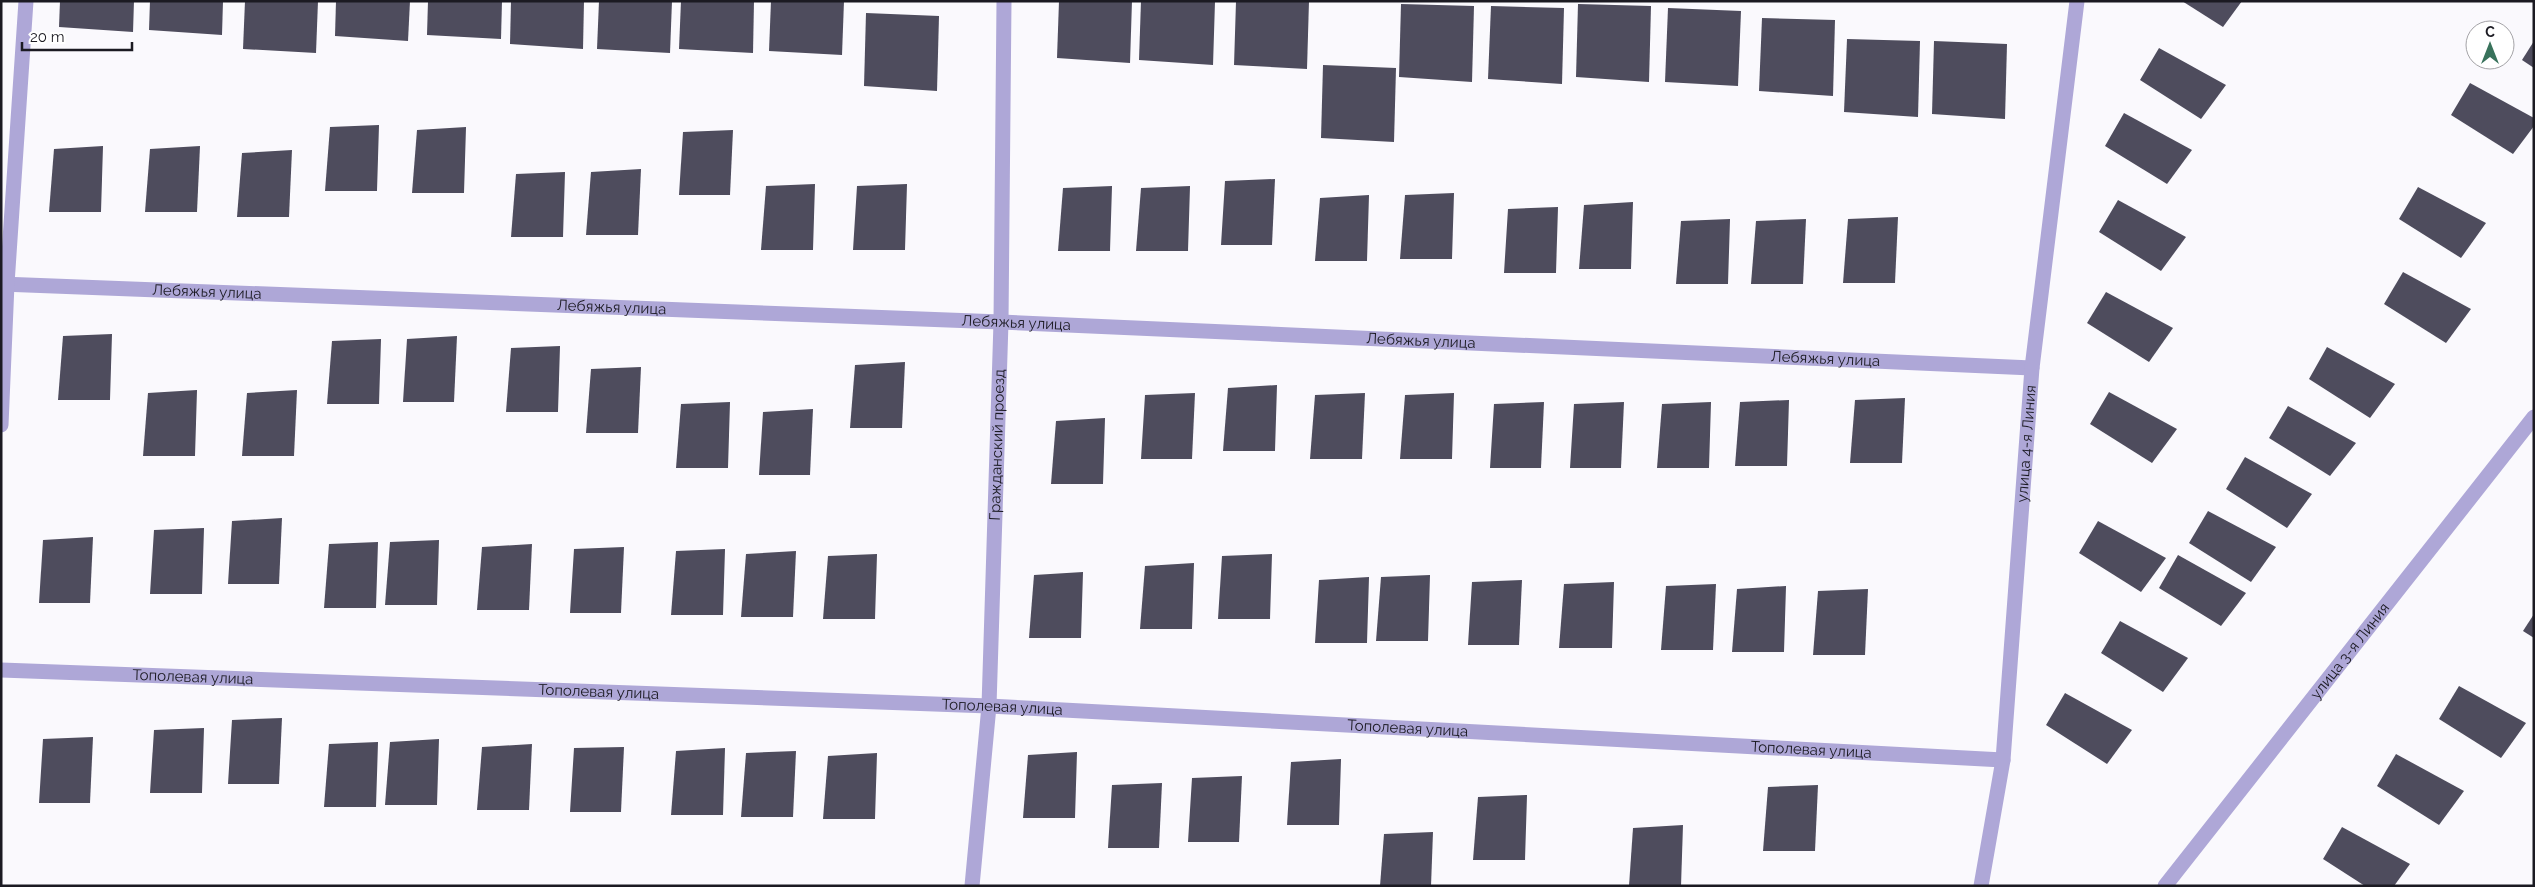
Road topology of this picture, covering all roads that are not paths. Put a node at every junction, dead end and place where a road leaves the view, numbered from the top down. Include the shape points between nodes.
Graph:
1 (26, 1) edge
2 (1004, 1) edge
3 (2077, 1) edge
4 (4, 284) edge
5 (1001, 322) junction
6 (2032, 368) junction
7 (2534, 417) edge
8 (1, 425) edge
9 (1, 670) edge
10 (989, 706) junction
11 (2003, 760) junction
12 (972, 886) edge
13 (1981, 886) edge
14 (2165, 886) edge

1 - 4 street
2 - 5 street, Гражданский проезд
3 - 6 street, улица 4-я Линия
4 - 5 street, Лебяжья улица
4 - 8 street
5 - 6 street, Лебяжья улица
5 - 10 street, Гражданский проезд
6 - 11 street, улица 4-я Линия
7 - 14 street, улица 3-я Линия
9 - 10 street, Тополевая улица
10 - 11 street, Тополевая улица
10 - 12 street, Гражданский проезд
11 - 13 street, улица 4-я Линия

